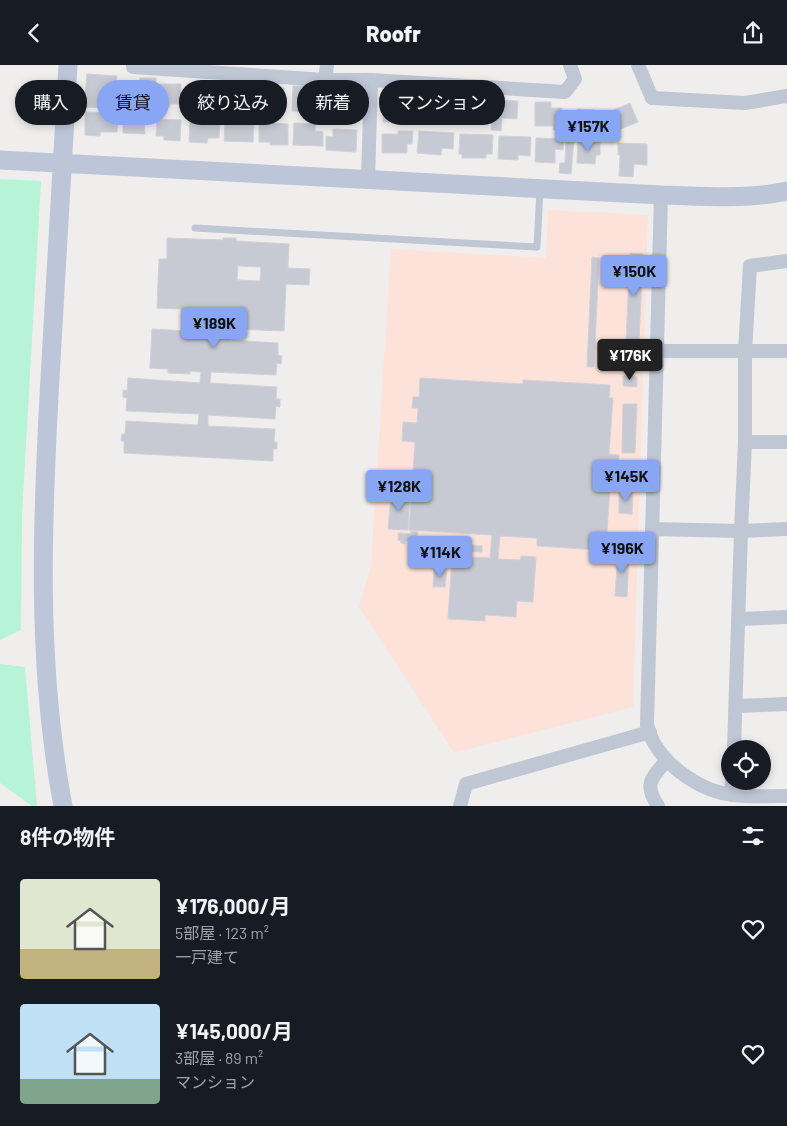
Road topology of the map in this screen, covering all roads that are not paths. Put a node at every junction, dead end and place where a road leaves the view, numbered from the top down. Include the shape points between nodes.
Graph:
1 (68, 65) edge
2 (133, 65) edge
3 (327, 65) edge
4 (570, 65) edge
5 (638, 65) edge
6 (326, 80) joint
7 (371, 80) joint
8 (787, 96) edge
9 (0, 161) edge
10 (62, 163) junction
11 (368, 179) junction
12 (540, 189) junction
13 (787, 191) edge
14 (661, 195) junction
15 (195, 228) dead end
16 (787, 261) edge
17 (657, 351) junction
18 (787, 351) edge
19 (745, 352) junction
20 (745, 442) junction
21 (787, 442) edge
22 (652, 529) junction
23 (787, 529) edge
24 (741, 531) junction
25 (787, 617) edge
26 (739, 619) junction
27 (787, 704) edge
28 (737, 706) junction
29 (650, 732) junction
30 (735, 740) edge
31 (667, 760) junction
32 (721, 788) edge
33 (746, 790) edge
34 (787, 796) edge
35 (63, 806) edge
36 (460, 806) edge
37 (658, 806) edge

1 - 10 street
2 - 6 street
3 - 6 street
4 - 7 street via 575,79 565,92
5 - 8 street via 652,98 745,103
7 - 11 street
9 - 10 street
10 - 11 street
10 - 35 street via 44,488 42,594 46,682
11 - 12 street
12 - 14 street
12 - 15 lane via 537,247
13 - 14 street via 745,197
14 - 17 street
16 - 19 street via 750,266
17 - 19 street
17 - 22 street
18 - 19 street
19 - 20 street
20 - 21 street
20 - 24 street
22 - 24 street
22 - 29 street via 647,725
23 - 24 street
24 - 26 street
25 - 26 street
26 - 28 street
27 - 28 street
28 - 30 street
29 - 31 street via 653,743
29 - 36 street via 466,784
31 - 32 street via 707,788
31 - 37 street via 651,780 650,795
33 - 34 street

